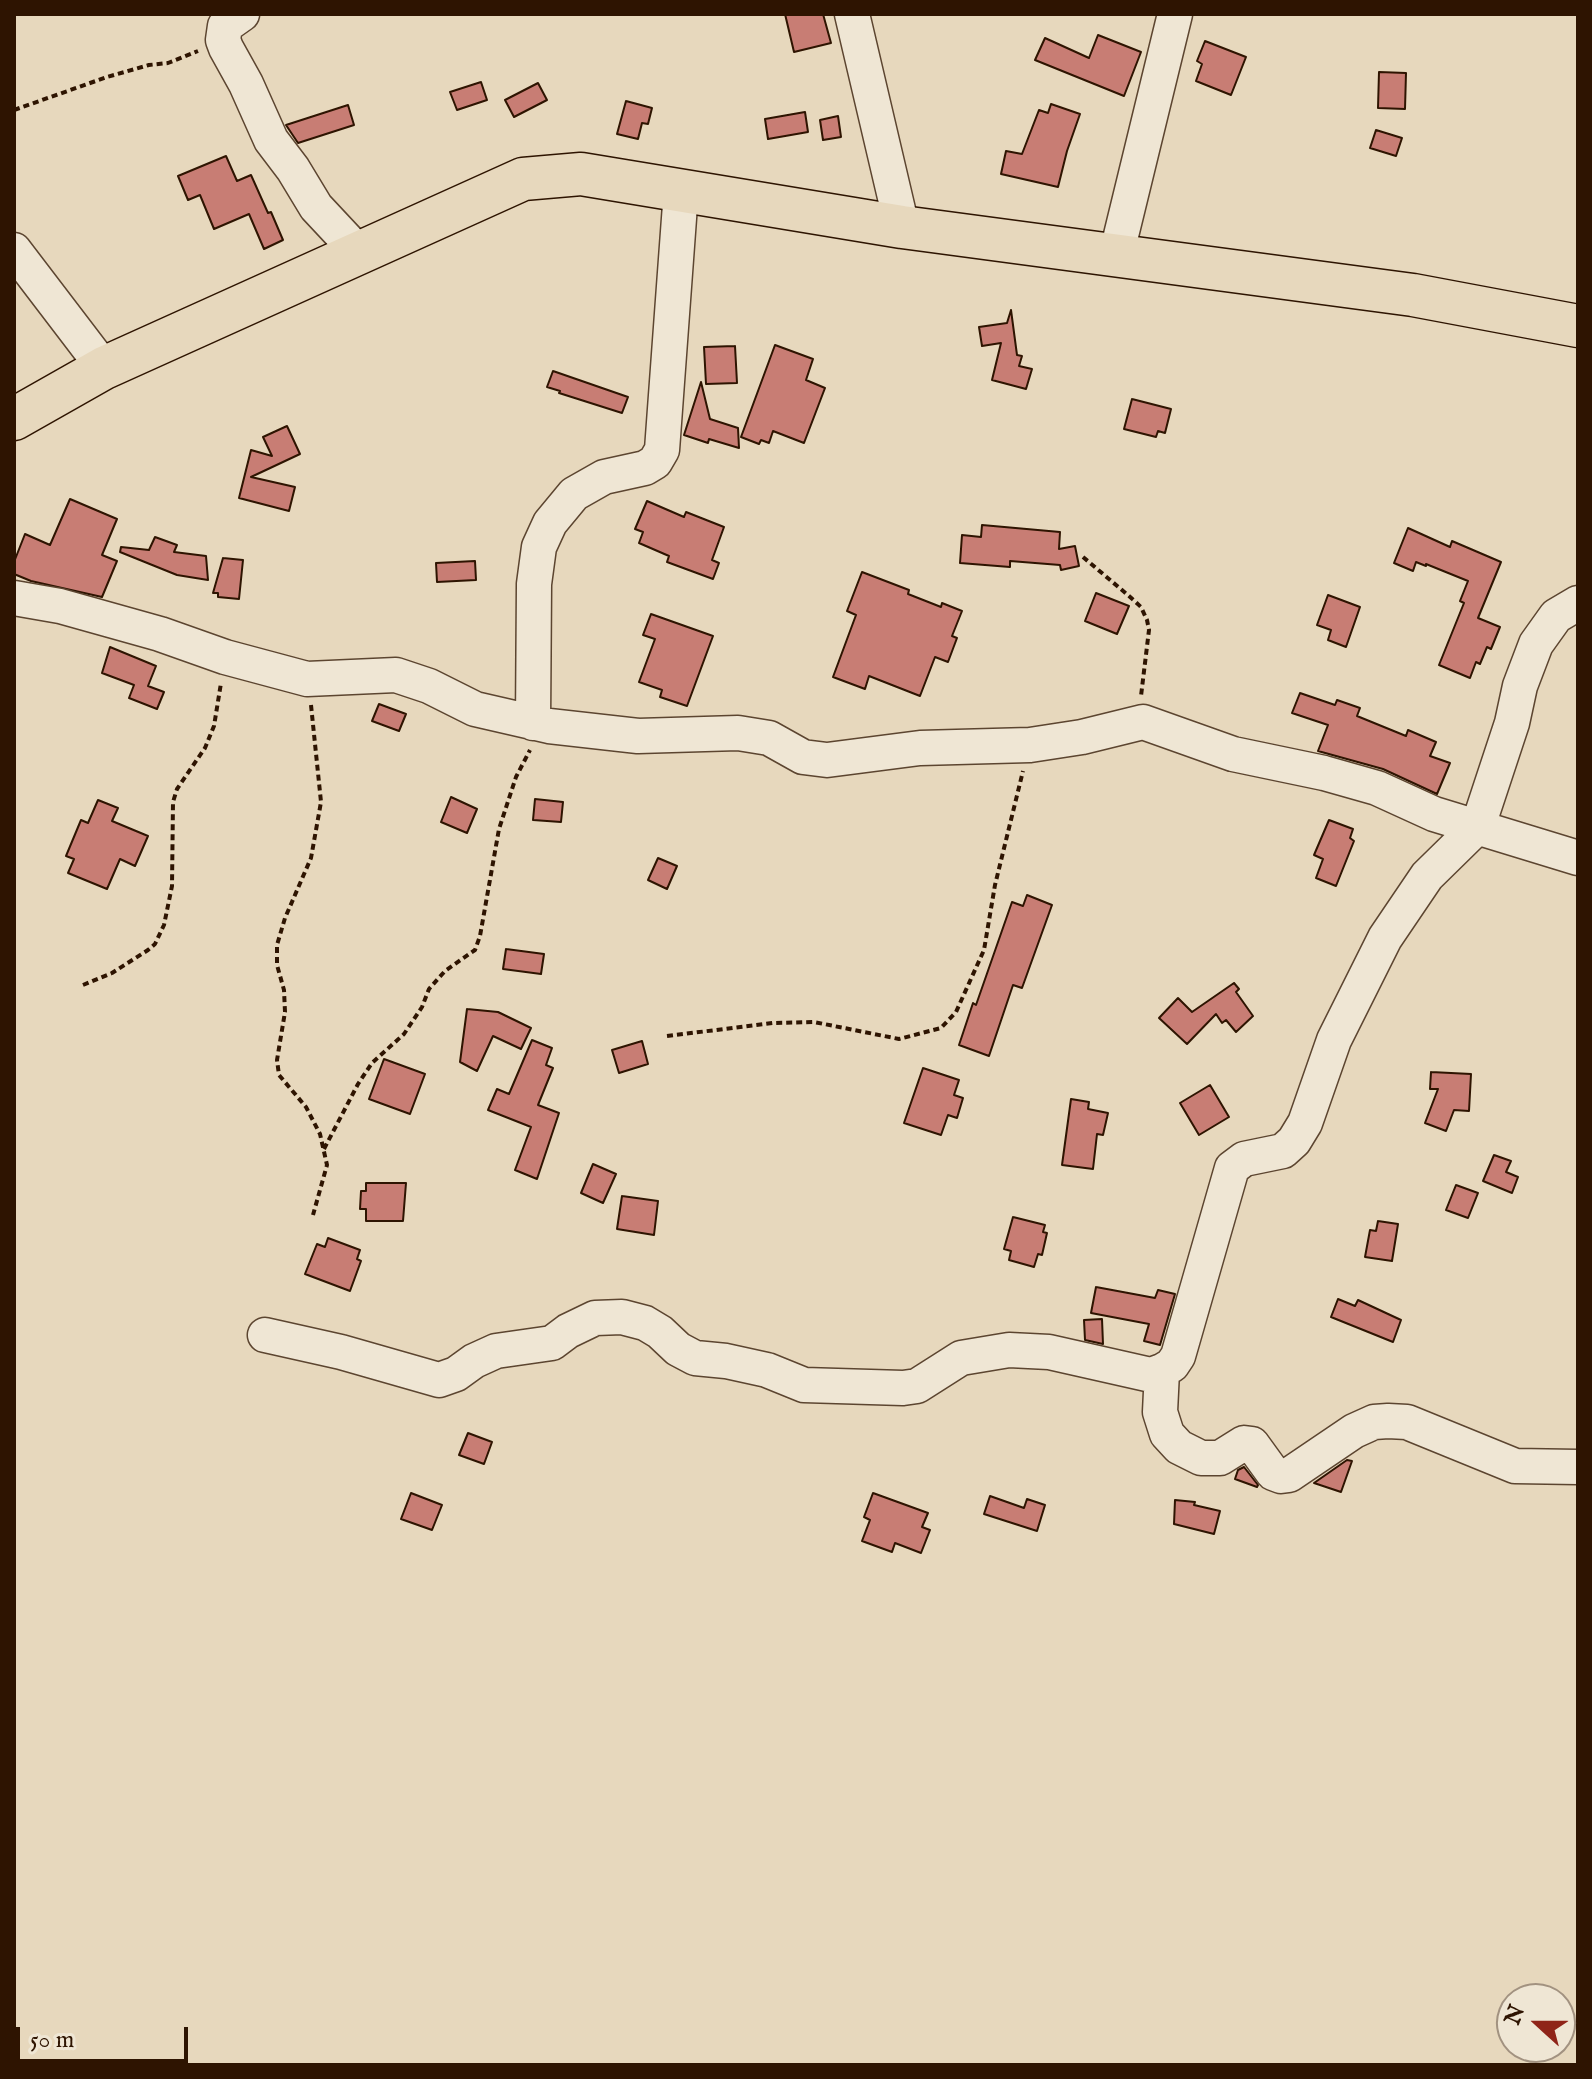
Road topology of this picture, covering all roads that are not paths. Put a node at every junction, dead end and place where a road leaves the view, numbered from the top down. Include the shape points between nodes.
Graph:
1 (852, 14) edge
2 (1175, 14) edge
3 (233, 24) edge
4 (681, 191) junction
5 (902, 227) junction
6 (14, 250) edge
7 (359, 253) junction
8 (1116, 256) junction
9 (1578, 326) edge
10 (104, 368) junction
11 (14, 419) edge
12 (14, 598) edge
13 (1578, 603) edge
14 (541, 725) junction
15 (1478, 826) junction
16 (1578, 858) edge
17 (265, 1335) dead end
18 (1162, 1371) junction
19 (1578, 1467) edge

1 - 5 street
2 - 8 street
3 - 7 street via 226,48 271,140 316,207
4 - 5 main road
4 - 7 main road via 581,174 523,179
4 - 14 street via 662,450 645,468 604,477 574,494 550,523 539,547 534,584
5 - 8 main road
6 - 10 street
7 - 10 main road
8 - 9 main road via 1413,295
10 - 11 main road
12 - 14 street via 74,610 307,679 396,675 475,709
13 - 15 street via 1556,616 1536,644
14 - 15 street via 638,736 738,733 769,738 803,757 827,760 920,748 1030,745 1143,722 1233,754 1377,788 1434,814
15 - 16 street
15 - 18 street via 1427,876 1385,938 1334,1040 1294,1141 1283,1151 1244,1159 1232,1168 1178,1356
17 - 18 street via 439,1380 496,1351 552,1343 595,1318 622,1317 645,1323 695,1358 767,1370 804,1385 917,1386 961,1358 1009,1350 1049,1352 1151,1375
18 - 19 street via 1160,1412 1167,1434 1201,1458 1220,1458 1244,1443 1252,1444 1273,1473 1289,1475 1354,1431 1388,1421 1407,1422 1515,1466

